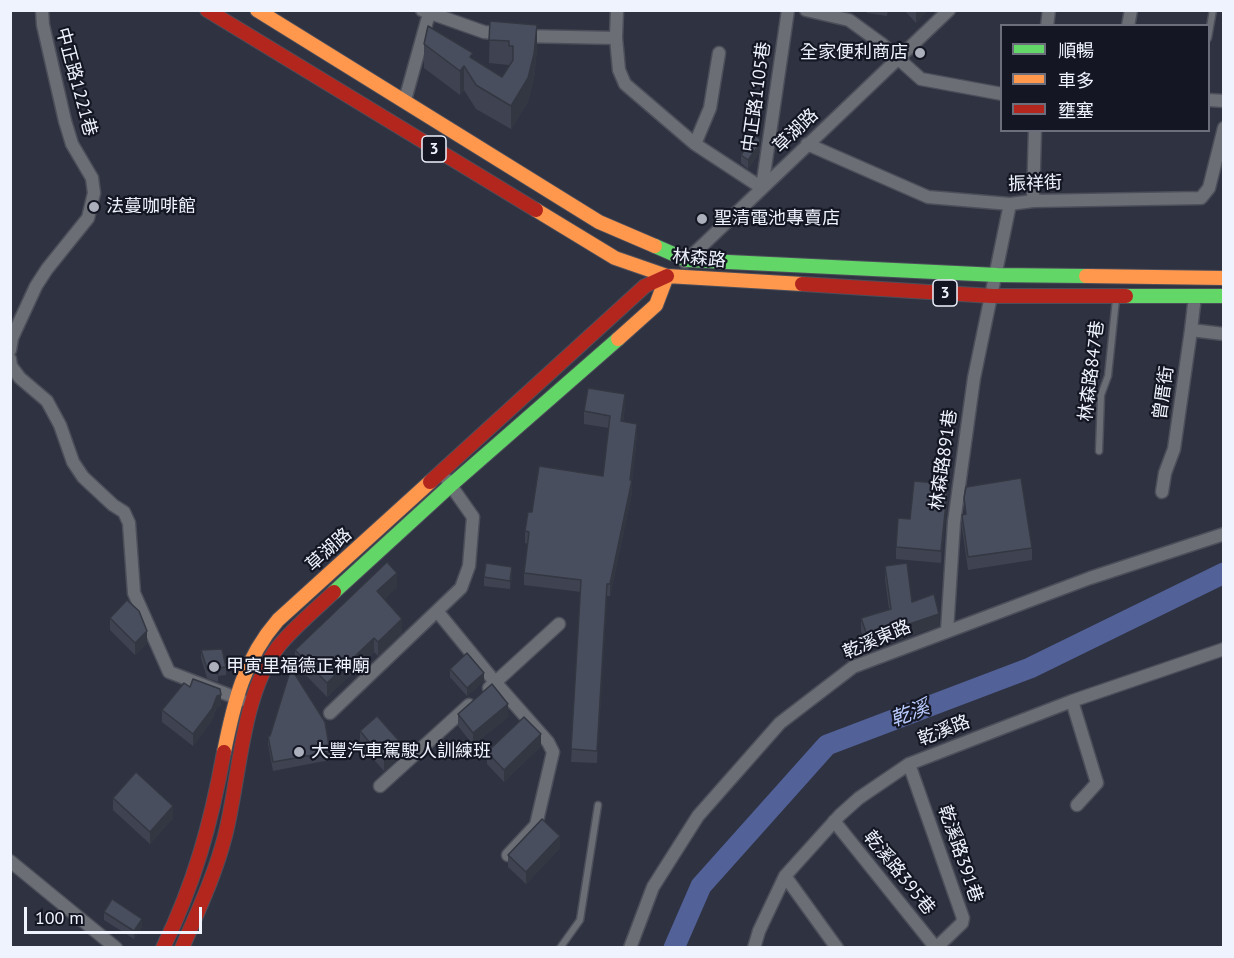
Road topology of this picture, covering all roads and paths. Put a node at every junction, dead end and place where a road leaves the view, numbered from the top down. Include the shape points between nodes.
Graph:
1 (42, 10) edge
2 (207, 10) edge
3 (257, 10) edge
4 (617, 10) edge
5 (788, 10) edge
6 (806, 10) edge
7 (949, 10) edge
8 (1213, 10) edge
9 (427, 11) edge
10 (850, 15) edge
11 (1210, 31) edge
12 (616, 38) junction
13 (719, 53) dead end
14 (897, 60) junction
15 (1000, 94) edge
16 (405, 100) junction
17 (1224, 128) edge
18 (1035, 132) edge
19 (695, 144) junction
20 (807, 144) junction
21 (762, 188) junction
22 (1033, 201) junction
23 (1011, 204) junction
24 (687, 260) junction
25 (997, 275) junction
26 (667, 276) junction
27 (1224, 278) edge
28 (1116, 295) junction
29 (992, 296) junction
30 (1195, 296) junction
31 (1224, 296) edge
32 (1191, 330) junction
33 (1224, 334) edge
34 (10, 350) edge
35 (10, 359) edge
36 (1099, 451) dead end
37 (442, 472) junction
38 (451, 485) junction
39 (1162, 492) dead end
40 (1224, 534) edge
41 (437, 611) junction
42 (559, 624) dead end
43 (947, 631) junction
44 (1224, 649) edge
45 (495, 682) junction
46 (236, 698) junction
47 (1072, 701) junction
48 (252, 703) junction
49 (330, 713) dead end
50 (909, 764) junction
51 (380, 786) dead end
52 (1077, 805) dead end
53 (598, 806) dead end
54 (834, 821) junction
55 (508, 855) edge
56 (10, 861) edge
57 (785, 876) junction
58 (116, 948) edge
59 (163, 948) edge
60 (182, 948) edge
61 (560, 948) edge
62 (630, 948) edge
63 (754, 948) edge
64 (837, 948) edge
65 (936, 948) edge

1 - 34 street, 中正路1221巷 via 65,121 72,144 92,178 94,194 88,218 36,286
2 - 26 main road, 林森路 / 3 via 615,258
3 - 16 main road, 林森路 / 3
4 - 12 street
5 - 21 street, 中正路1105巷
6 - 10 street
7 - 14 street, 草湖路
8 - 11 lane
9 - 12 street via 484,32 527,37
9 - 16 street
10 - 14 street
12 - 19 street via 619,70 625,84
13 - 19 street via 710,108
14 - 15 street via 921,79
14 - 20 street, 草湖路
16 - 24 main road, 林森路 / 3 via 598,222
17 - 22 street, 振祥街 via 1209,188 1201,198
18 - 22 street
19 - 21 street
20 - 21 street, 草湖路
20 - 23 street, 振祥街 via 928,197
21 - 24 street, 草湖路
22 - 23 street, 振祥街
23 - 25 street, 林森路891巷
24 - 25 main road, 林森路 / 3
24 - 26 street, 草湖路
25 - 27 main road, 林森路 / 3
25 - 29 street, 林森路891巷
26 - 29 main road, 林森路 / 3
26 - 37 main road, 草湖路 via 645,286
26 - 38 main road, 草湖路 via 656,305
28 - 29 main road, 林森路 / 3
28 - 30 main road, 林森路 / 3
28 - 36 lane, 林森路847巷 via 1108,376 1101,395
29 - 43 street, 林森路891巷 via 974,378 954,522
30 - 31 main road, 林森路 / 3
30 - 32 street, 曾厝街
32 - 33 street
32 - 39 street, 曾厝街 via 1174,448
35 - 46 street via 20,378 47,401 73,462 84,477 127,517 134,593 169,672
37 - 38 street
37 - 46 main road, 草湖路 via 278,620 252,656
38 - 41 street via 473,517 469,566 461,588
38 - 48 main road, 草湖路 via 278,646
40 - 43 street, 乾溪東路
41 - 45 street
41 - 49 street
42 - 45 street
43 - 62 street, 乾溪東路 via 853,667 780,723 698,816 653,887
44 - 47 street, 乾溪路
45 - 51 street
45 - 55 street via 553,752 536,825
46 - 48 street
46 - 59 main road, 草湖路 via 197,871
47 - 50 street, 乾溪路
47 - 52 street via 1097,783
48 - 60 main road, 草湖路 via 225,836
50 - 54 street, 乾溪路 via 859,798
50 - 65 street, 乾溪路391巷 via 964,921
53 - 61 lane via 580,920
54 - 57 street, 乾溪路
54 - 65 street, 乾溪路395巷
56 - 58 street
57 - 63 street, 乾溪路
57 - 64 street

